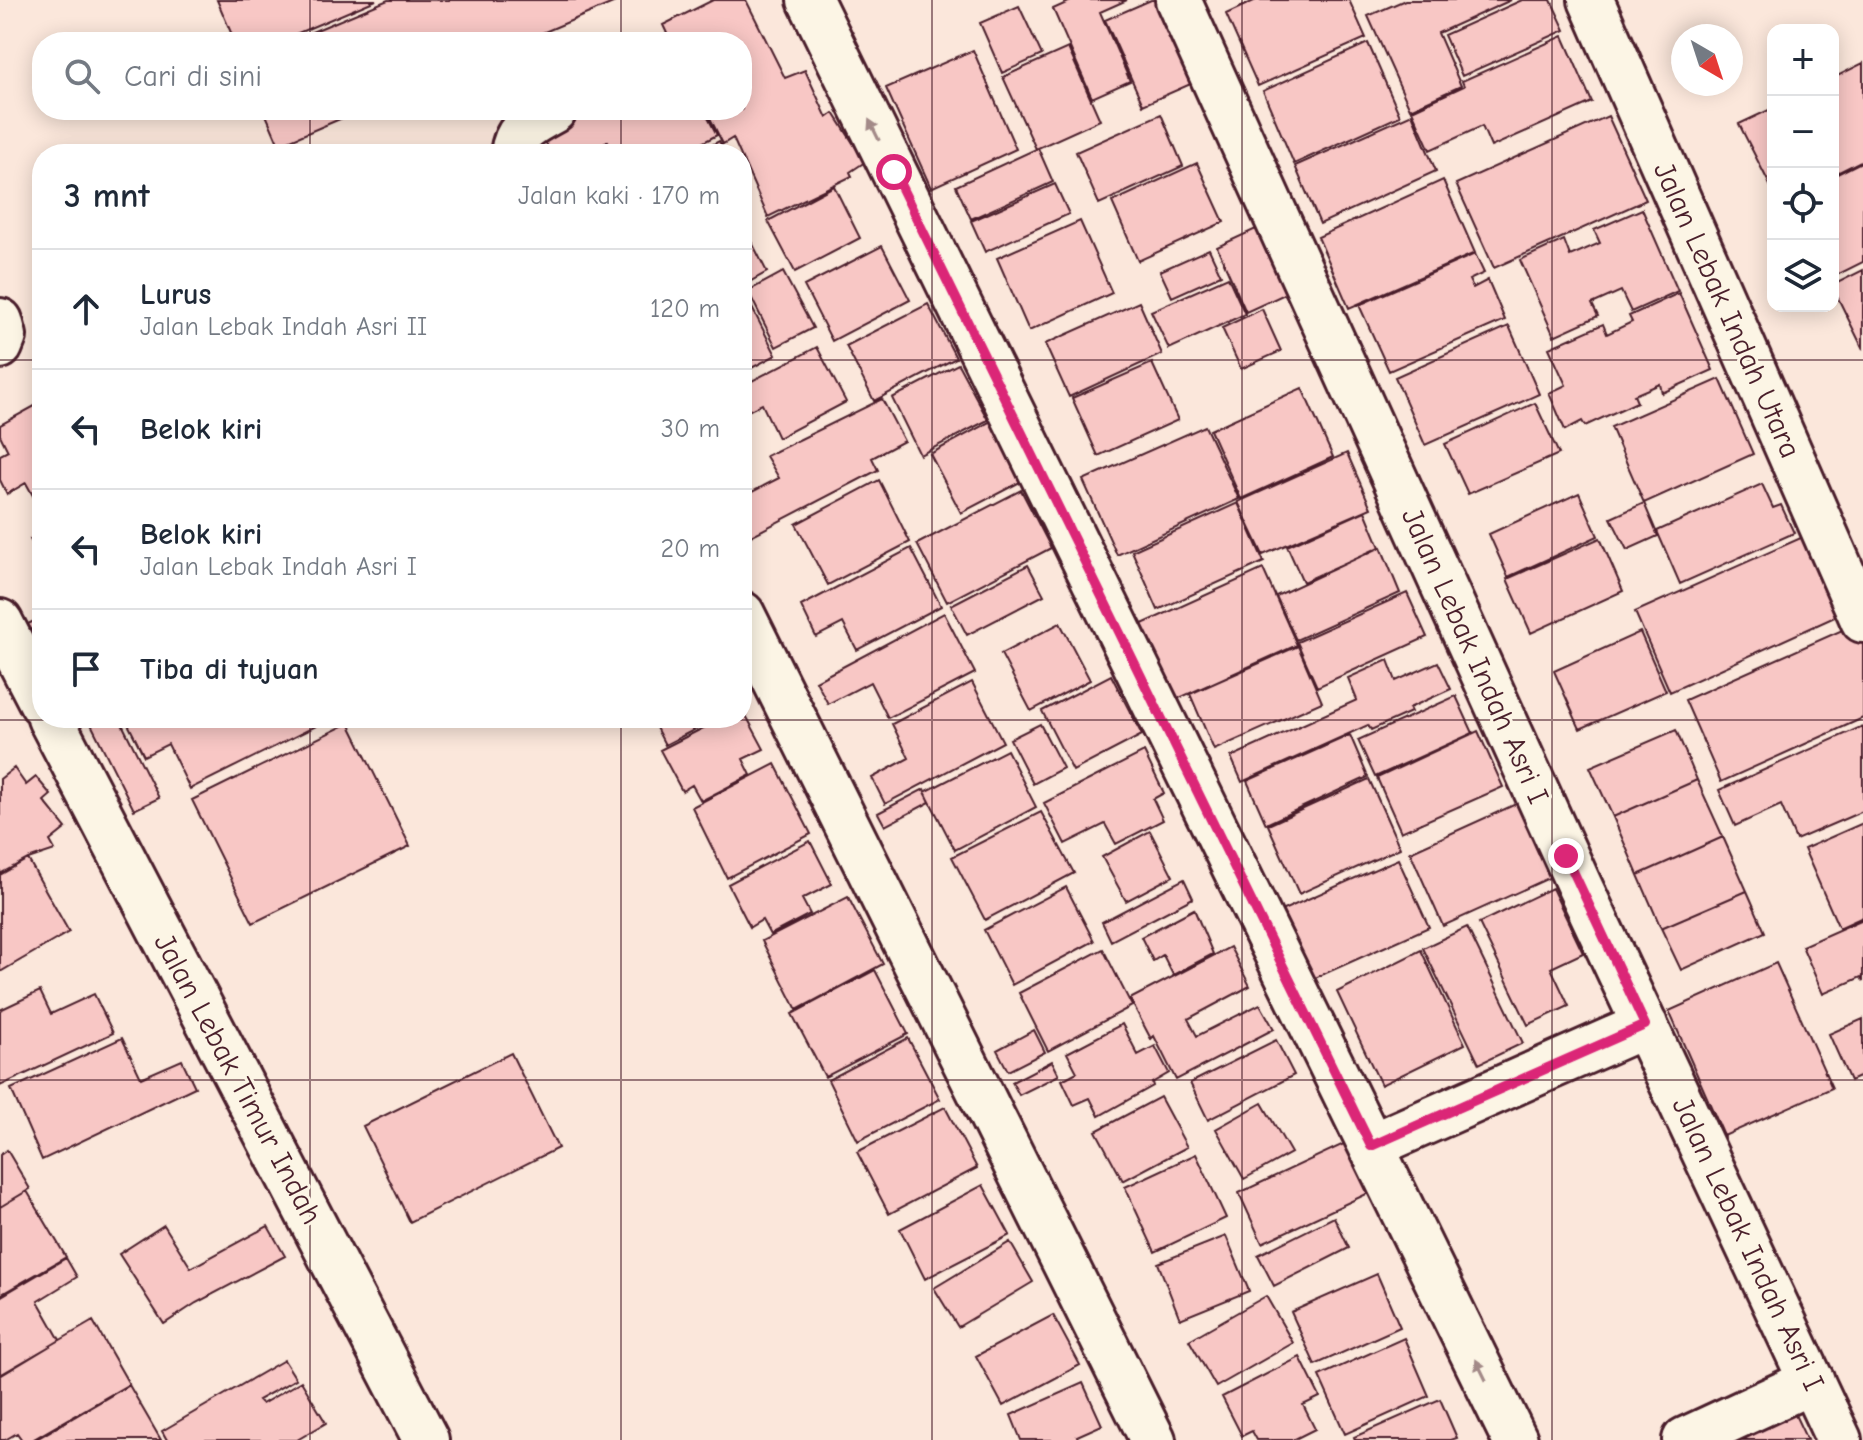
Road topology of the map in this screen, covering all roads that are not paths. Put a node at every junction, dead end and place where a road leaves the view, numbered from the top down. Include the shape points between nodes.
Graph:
1 (810, 0) edge
2 (1178, 0) edge
3 (1591, 0) edge
4 (537, 120) edge
5 (514, 144) edge
6 (0, 321) edge
7 (0, 346) edge
8 (1863, 620) edge
9 (0, 622) edge
10 (752, 634) edge
11 (32, 684) edge
12 (55, 728) edge
13 (1645, 1025) junction
14 (1371, 1146) junction
15 (1812, 1381) junction
16 (426, 1440) edge
17 (1153, 1440) edge
18 (1515, 1440) edge
19 (1685, 1440) edge
20 (1839, 1440) edge

14 -> 1 street
2 - 13 street, Jalan Lebak Indah Asri I
3 - 8 street, Jalan Lebak Indah Utara
4 - 5 street
6 - 7 street
9 - 11 street
10 - 17 street
12 - 16 street, Jalan Lebak Timur Indah
13 - 14 street
13 - 15 street, Jalan Lebak Indah Asri I
18 -> 14 street
15 - 19 street
15 - 20 street, Jalan Lebak Indah Asri I

